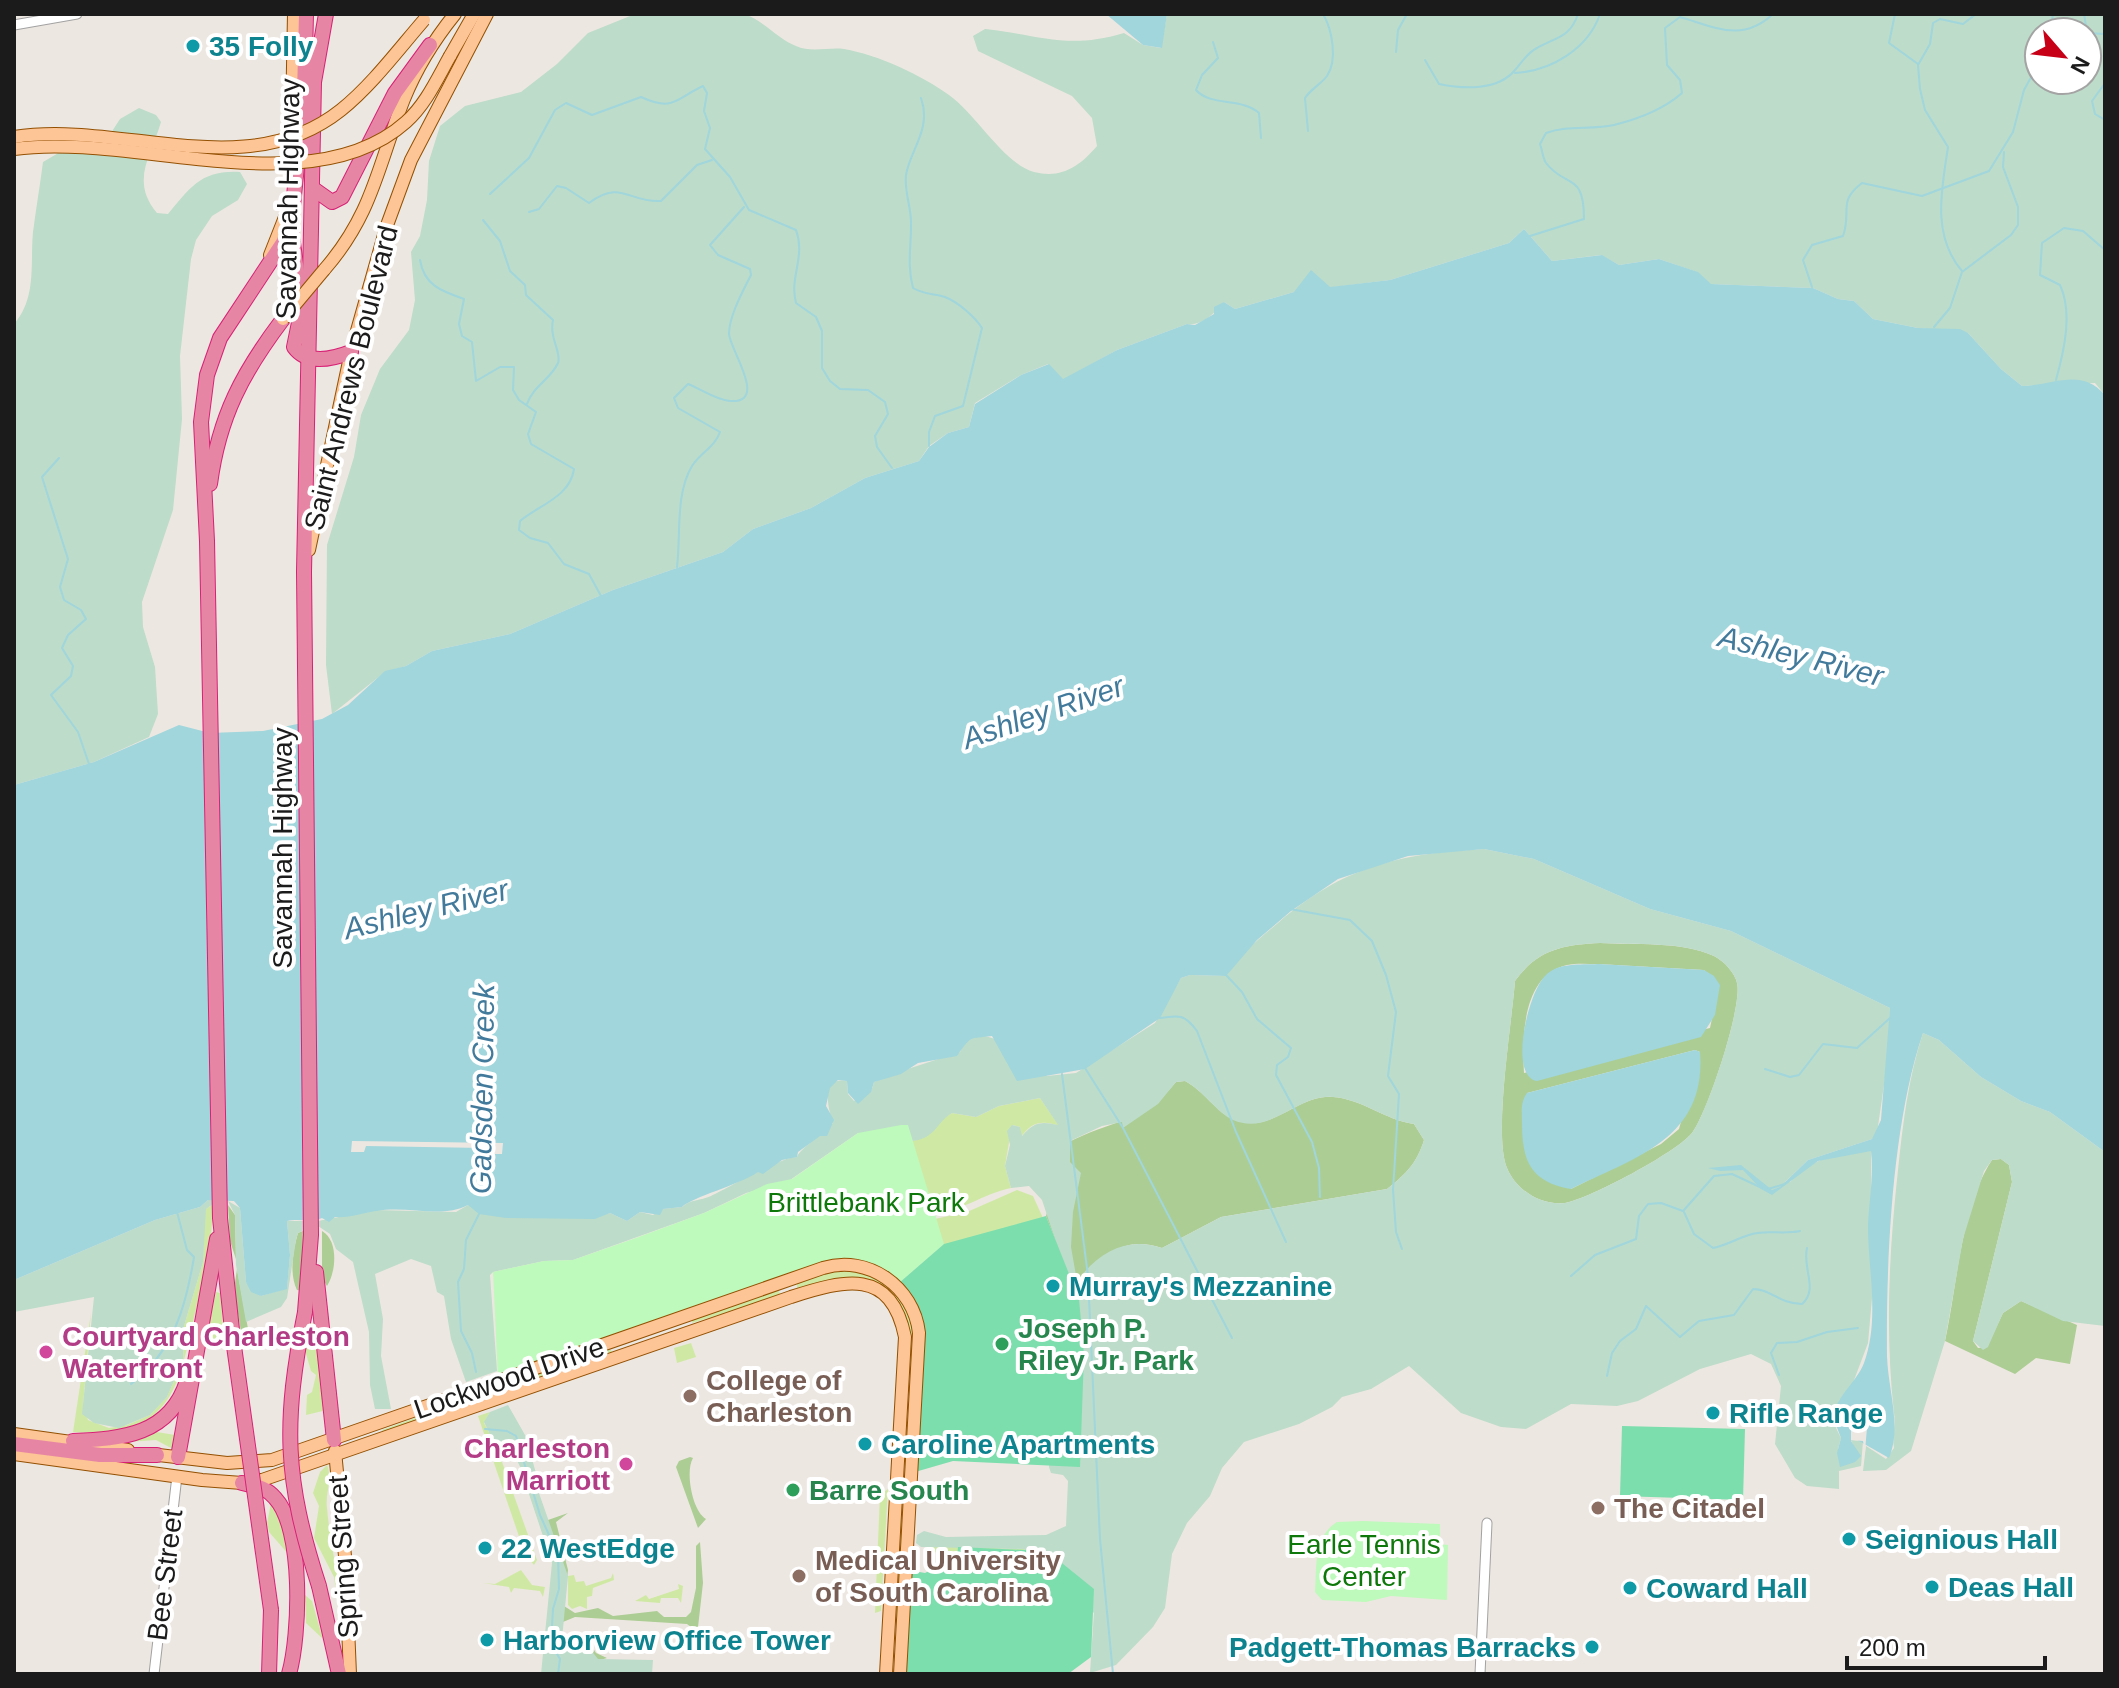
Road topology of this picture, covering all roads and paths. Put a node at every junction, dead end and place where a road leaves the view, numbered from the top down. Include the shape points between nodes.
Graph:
1 (77, 14) edge
2 (455, 14) edge
3 (474, 14) edge
4 (487, 14) edge
5 (325, 15) edge
6 (296, 16) edge
7 (427, 17) edge
8 (14, 25) edge
9 (430, 45) junction
10 (14, 137) edge
11 (14, 149) edge
12 (315, 190) junction
13 (292, 216) junction
14 (261, 279) junction
15 (283, 319) joint
16 (351, 352) junction
17 (310, 357) junction
18 (207, 541) junction
19 (304, 572) junction
20 (220, 1216) junction
21 (311, 1235) junction
22 (786, 1281) junction
23 (791, 1297) junction
24 (685, 1316) junction
25 (691, 1332) junction
26 (621, 1339) junction
27 (196, 1350) junction
28 (626, 1355) junction
29 (550, 1363) junction
30 (910, 1377) junction
31 (555, 1379) junction
32 (465, 1393) junction
33 (470, 1409) junction
34 (374, 1426) junction
35 (14, 1434) edge
36 (334, 1440) junction
37 (378, 1440) junction
38 (73, 1441) junction
39 (14, 1444) edge
40 (14, 1454) edge
41 (157, 1455) junction
42 (178, 1457) junction
43 (336, 1457) junction
44 (912, 1458) junction
45 (95, 1464) junction
46 (898, 1465) junction
47 (177, 1476) junction
48 (242, 1483) junction
49 (1487, 1523) dead end
50 (888, 1632) junction
51 (902, 1632) junction
52 (154, 1674) edge
53 (269, 1674) edge
54 (289, 1674) edge
55 (339, 1674) edge
56 (350, 1674) edge
57 (886, 1674) edge
58 (900, 1674) edge
59 (1480, 1674) edge

1 - 8 street
2 - 9 main road, Saint Andrews Boulevard
3 - 11 main road, bridge via 425,100 406,121 359,151 323,162 283,165 64,145
4 - 16 main road, Saint Andrews Boulevard via 411,160
5 - 12 highway, Savannah Highway via 314,82
6 - 13 highway, Savannah Highway via 304,96
6 - 14 main road via 290,184 285,219
7 - 10 main road, bridge via 342,109 283,141 227,148 86,135
9 - 12 highway via 395,93 342,197 332,202
9 - 15 main road, Saint Andrews Boulevard, bridge via 405,96 366,210 344,247
12 - 17 highway, Savannah Highway
13 - 14 highway, Savannah Highway
13 - 17 highway via 302,308 294,347
14 - 18 highway, Savannah Highway via 220,338 207,375 201,422
15 - 18 highway via 247,366 227,409 210,482
16 - 17 highway via 328,360
16 - 19 main road, Saint Andrews Boulevard
17 - 19 highway, Savannah Highway
18 - 20 highway, Savannah Highway
19 - 21 highway, Savannah Highway
20 - 27 highway
20 - 53 highway, Savannah Highway, bridge via 271,1610
21 - 36 highway
21 - 55 highway, Savannah Highway, bridge via 288,1449 297,1514
22 - 23 main road
22 - 24 main road, Lockwood Drive
22 - 30 main road, Lockwood Drive via 844,1265 869,1269 892,1281 918,1322
23 - 25 main road, Lockwood Drive
23 - 30 main road, Lockwood Drive via 845,1281 882,1293 902,1321
24 - 25 main road
24 - 26 main road, Lockwood Drive
25 - 28 main road, Lockwood Drive
26 - 28 main road
26 - 29 main road, Lockwood Drive
27 - 38 highway via 182,1394 155,1425 129,1437
27 - 42 highway
28 - 31 main road, Lockwood Drive
29 - 31 main road
29 - 32 main road, Lockwood Drive
30 - 44 main road
30 - 46 main road
31 - 33 main road, Lockwood Drive
32 - 33 main road
32 - 34 main road, Lockwood Drive
33 - 37 main road, Lockwood Drive
34 - 36 main road, Lockwood Drive
34 - 37 main road
35 - 38 main road, Lockwood Drive
36 - 42 main road, Lockwood Drive via 272,1460 227,1463
36 - 43 main road, Spring Street
37 - 43 main road, Lockwood Drive
38 - 41 main road, Lockwood Drive
39 - 41 highway via 100,1455
40 - 45 main road, Lockwood Drive
41 - 42 main road, Lockwood Drive
41 - 45 main road via 160,1460 154,1466
42 - 47 main road
43 - 48 main road, Lockwood Drive
43 - 56 main road, Spring Street
44 - 46 main road
44 - 51 main road
45 - 47 main road, Lockwood Drive
46 - 50 main road
47 - 48 main road, Lockwood Drive
47 - 52 street, Bee Street
48 - 54 highway via 267,1490 286,1515 299,1609
49 - 59 street
50 - 51 main road
50 - 57 main road
51 - 58 main road

